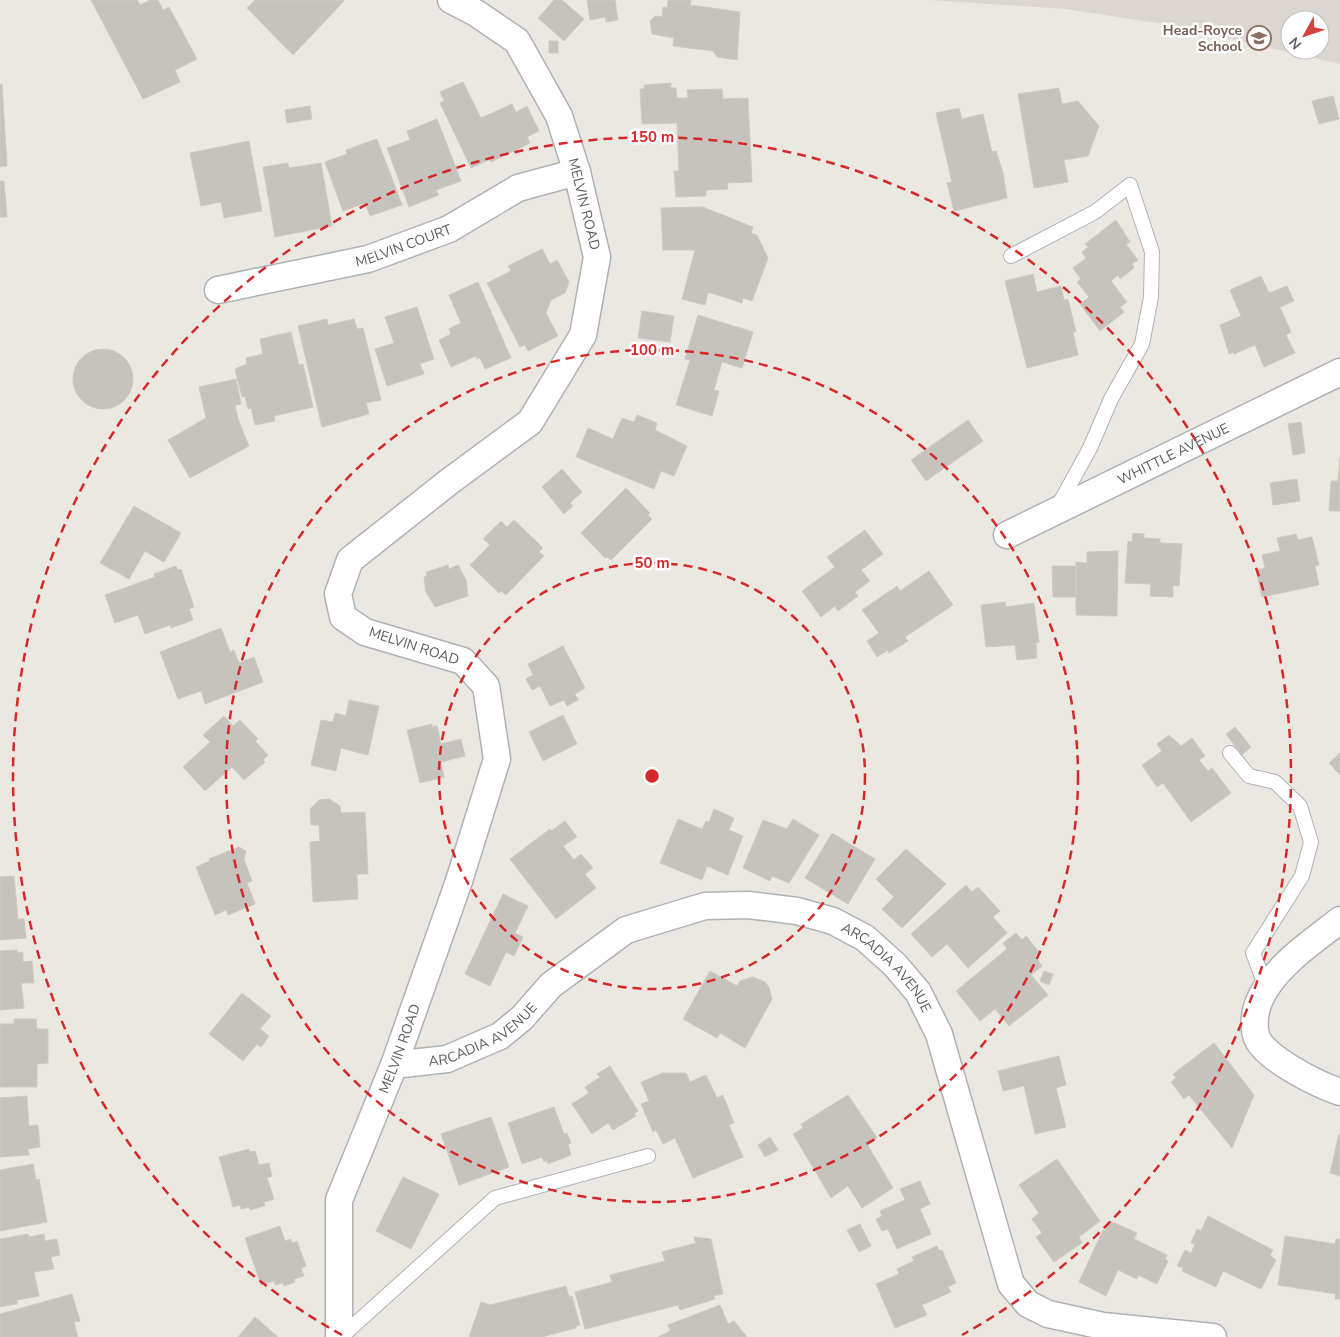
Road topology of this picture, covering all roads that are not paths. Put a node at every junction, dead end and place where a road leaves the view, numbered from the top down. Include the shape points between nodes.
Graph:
1 (451, 0) edge
2 (577, 172) junction
3 (1011, 256) dead end
4 (218, 290) dead end
5 (1340, 372) edge
6 (1056, 511) junction
7 (1007, 535) dead end
8 (1230, 753) dead end
9 (1340, 920) edge
10 (1266, 987) junction
11 (394, 1065) junction
12 (1340, 1092) edge
13 (648, 1156) dead end
14 (340, 1337) edge
15 (1213, 1337) edge

1 - 2 street, MELVIN ROAD via 517,41 559,116
2 - 4 street, MELVIN COURT via 518,188 449,229 368,259
2 - 11 street, MELVIN ROAD via 597,256 583,335 530,422 350,560 338,594 343,617 365,632 463,661 486,686 497,759 459,881
3 - 6 lane via 1095,212 1130,185 1152,252 1151,297 1142,344
5 - 6 street, WHITTLE AVENUE
6 - 7 street, WHITTLE AVENUE
8 - 10 lane via 1249,776 1275,782 1300,806 1311,842 1302,876 1253,953
9 - 10 street via 1288,962
10 - 12 street via 1254,1012 1256,1037 1268,1052 1294,1071
11 - 14 street, MELVIN ROAD via 339,1200
11 - 15 street, ARCADIA AVENUE via 447,1059 500,1036 522,1018 551,985 626,930 705,906 748,905 797,911 832,921 865,938 918,992 939,1034 1011,1284 1028,1304 1048,1314 1103,1326
13 - 14 lane via 495,1198

